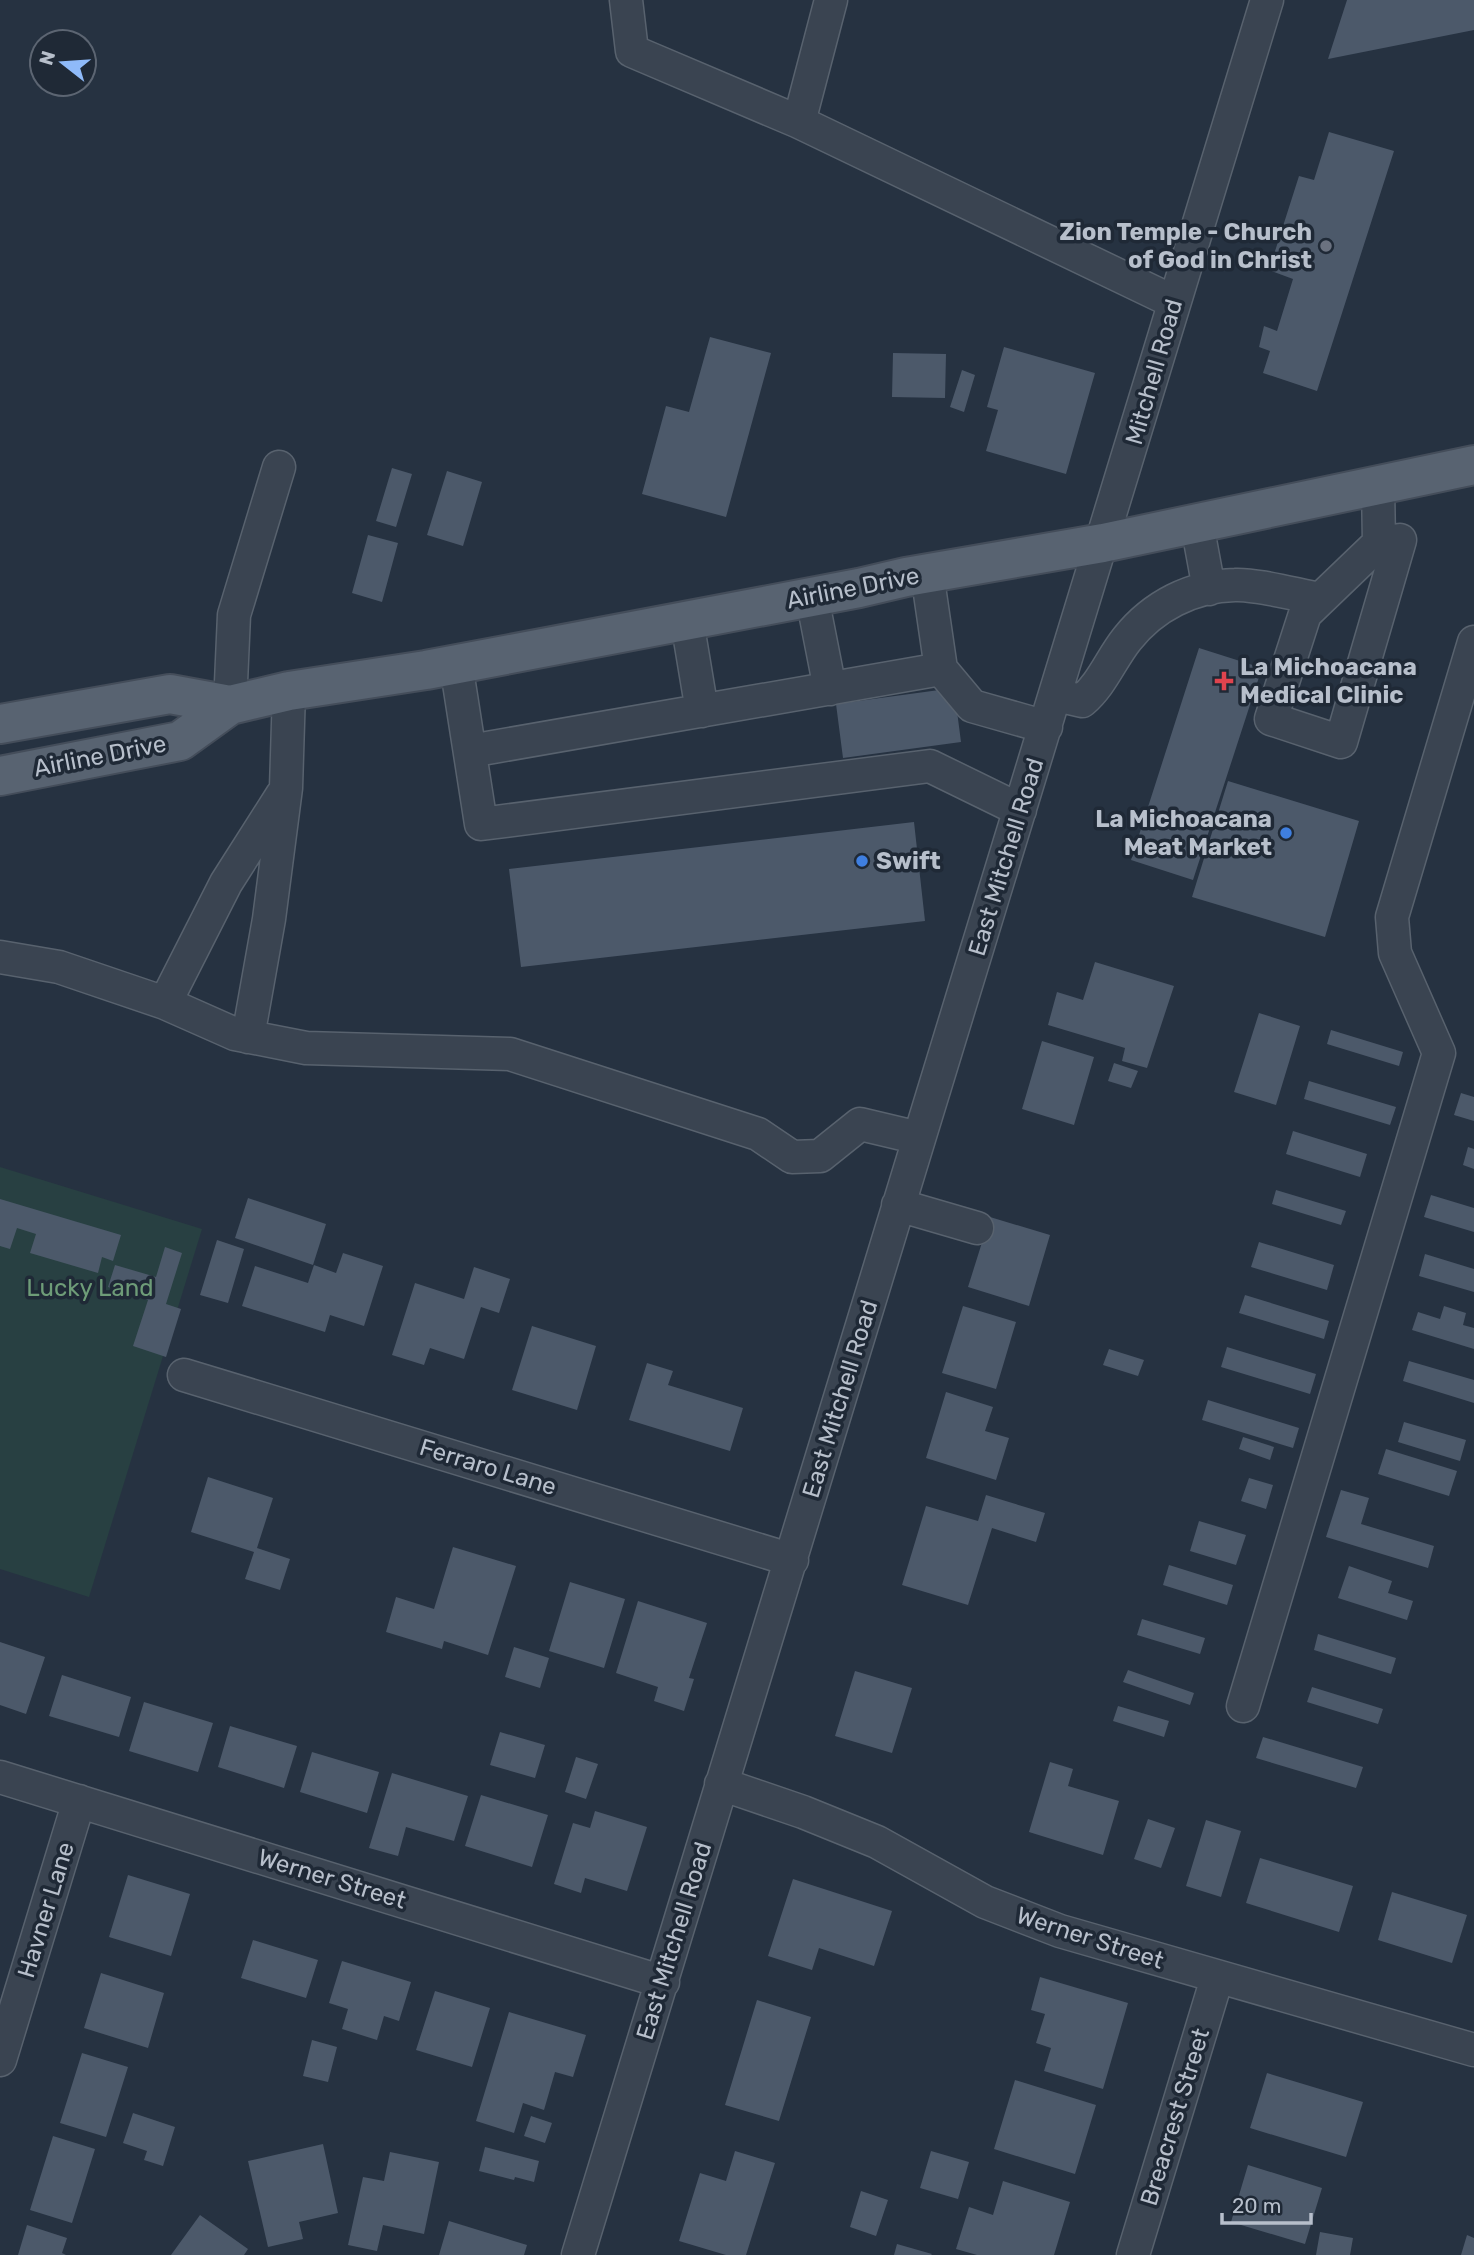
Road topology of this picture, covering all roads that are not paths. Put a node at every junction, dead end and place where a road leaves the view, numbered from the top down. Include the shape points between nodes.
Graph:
1 (626, 0) edge
2 (831, 0) edge
3 (1267, 0) edge
4 (799, 122) junction
5 (1174, 302) junction
6 (1474, 465) edge
7 (279, 467) dead end
8 (1378, 486) junction
9 (1197, 524) junction
10 (1379, 542) junction
11 (1103, 543) junction
12 (928, 573) junction
13 (1209, 589) junction
14 (812, 597) junction
15 (1321, 599) junction
16 (687, 621) junction
17 (1474, 642) edge
18 (456, 664) junction
19 (941, 669) junction
20 (830, 689) junction
21 (289, 691) junction
22 (1056, 695) junction
23 (230, 705) junction
24 (702, 711) junction
25 (0, 724) edge
26 (1046, 727) junction
27 (470, 751) junction
28 (0, 776) edge
29 (286, 788) junction
30 (1020, 810) junction
31 (0, 957) edge
32 (165, 1003) junction
33 (248, 1037) junction
34 (919, 1138) junction
35 (898, 1205) junction
36 (977, 1228) dead end
37 (184, 1375) dead end
38 (792, 1559) junction
39 (1243, 1706) dead end
40 (0, 1777) edge
41 (721, 1784) junction
42 (79, 1801) junction
43 (1217, 1978) junction
44 (663, 1982) junction
45 (1474, 2050) edge
46 (0, 2060) edge
47 (578, 2255) edge
48 (1133, 2255) edge

1 - 4 street via 632,51
2 - 4 street
3 - 5 street, Mitchell Road
4 - 5 street
5 - 11 street, Mitchell Road
6 - 8 main road, Airline Drive
7 - 23 street via 234,615
8 - 9 main road, Airline Drive
8 - 10 street
9 - 11 main road, Airline Drive
9 - 13 street
10 - 15 street
10 - 15 street via 1400,540 1342,742 1271,719 1306,614
11 - 12 main road, Airline Drive
11 - 22 street, East Mitchell Road
12 - 14 main road, Airline Drive
12 - 19 street
13 - 15 street via 1236,585
13 - 22 street via 1179,596 1138,625 1082,701
14 - 16 main road, Airline Drive
14 - 20 street
16 - 18 main road, Airline Drive
16 - 24 street
17 - 39 street via 1392,917 1395,953 1439,1053
18 - 21 main road, Airline Drive
18 - 27 street
19 - 20 street
19 - 26 street via 972,706
20 - 24 street
21 - 23 main road, Airline Drive
21 - 29 street
22 - 26 street, East Mitchell Road
23 - 25 main road, Airline Drive via 170,694
23 - 28 main road, Airline Drive via 180,741
24 - 27 street
26 - 30 street, East Mitchell Road
27 - 30 street via 481,824 930,765
29 - 32 street via 226,883
29 - 33 street
30 - 34 street, East Mitchell Road
31 - 32 street via 59,967
32 - 33 street
33 - 34 street via 306,1048 510,1054 758,1134 792,1157 820,1156 860,1124
34 - 35 street, East Mitchell Road
35 - 36 street
35 - 38 street, East Mitchell Road
37 - 38 street, Ferraro Lane
38 - 41 street, East Mitchell Road
40 - 42 street, Werner Street
41 - 43 street, Werner Street via 877,1842 985,1902 1060,1931
41 - 44 street, East Mitchell Road
42 - 44 street, Werner Street
42 - 46 street, Havner Lane
43 - 45 street, Werner Street
43 - 48 street, Breacrest Street
44 - 47 street, East Mitchell Road

